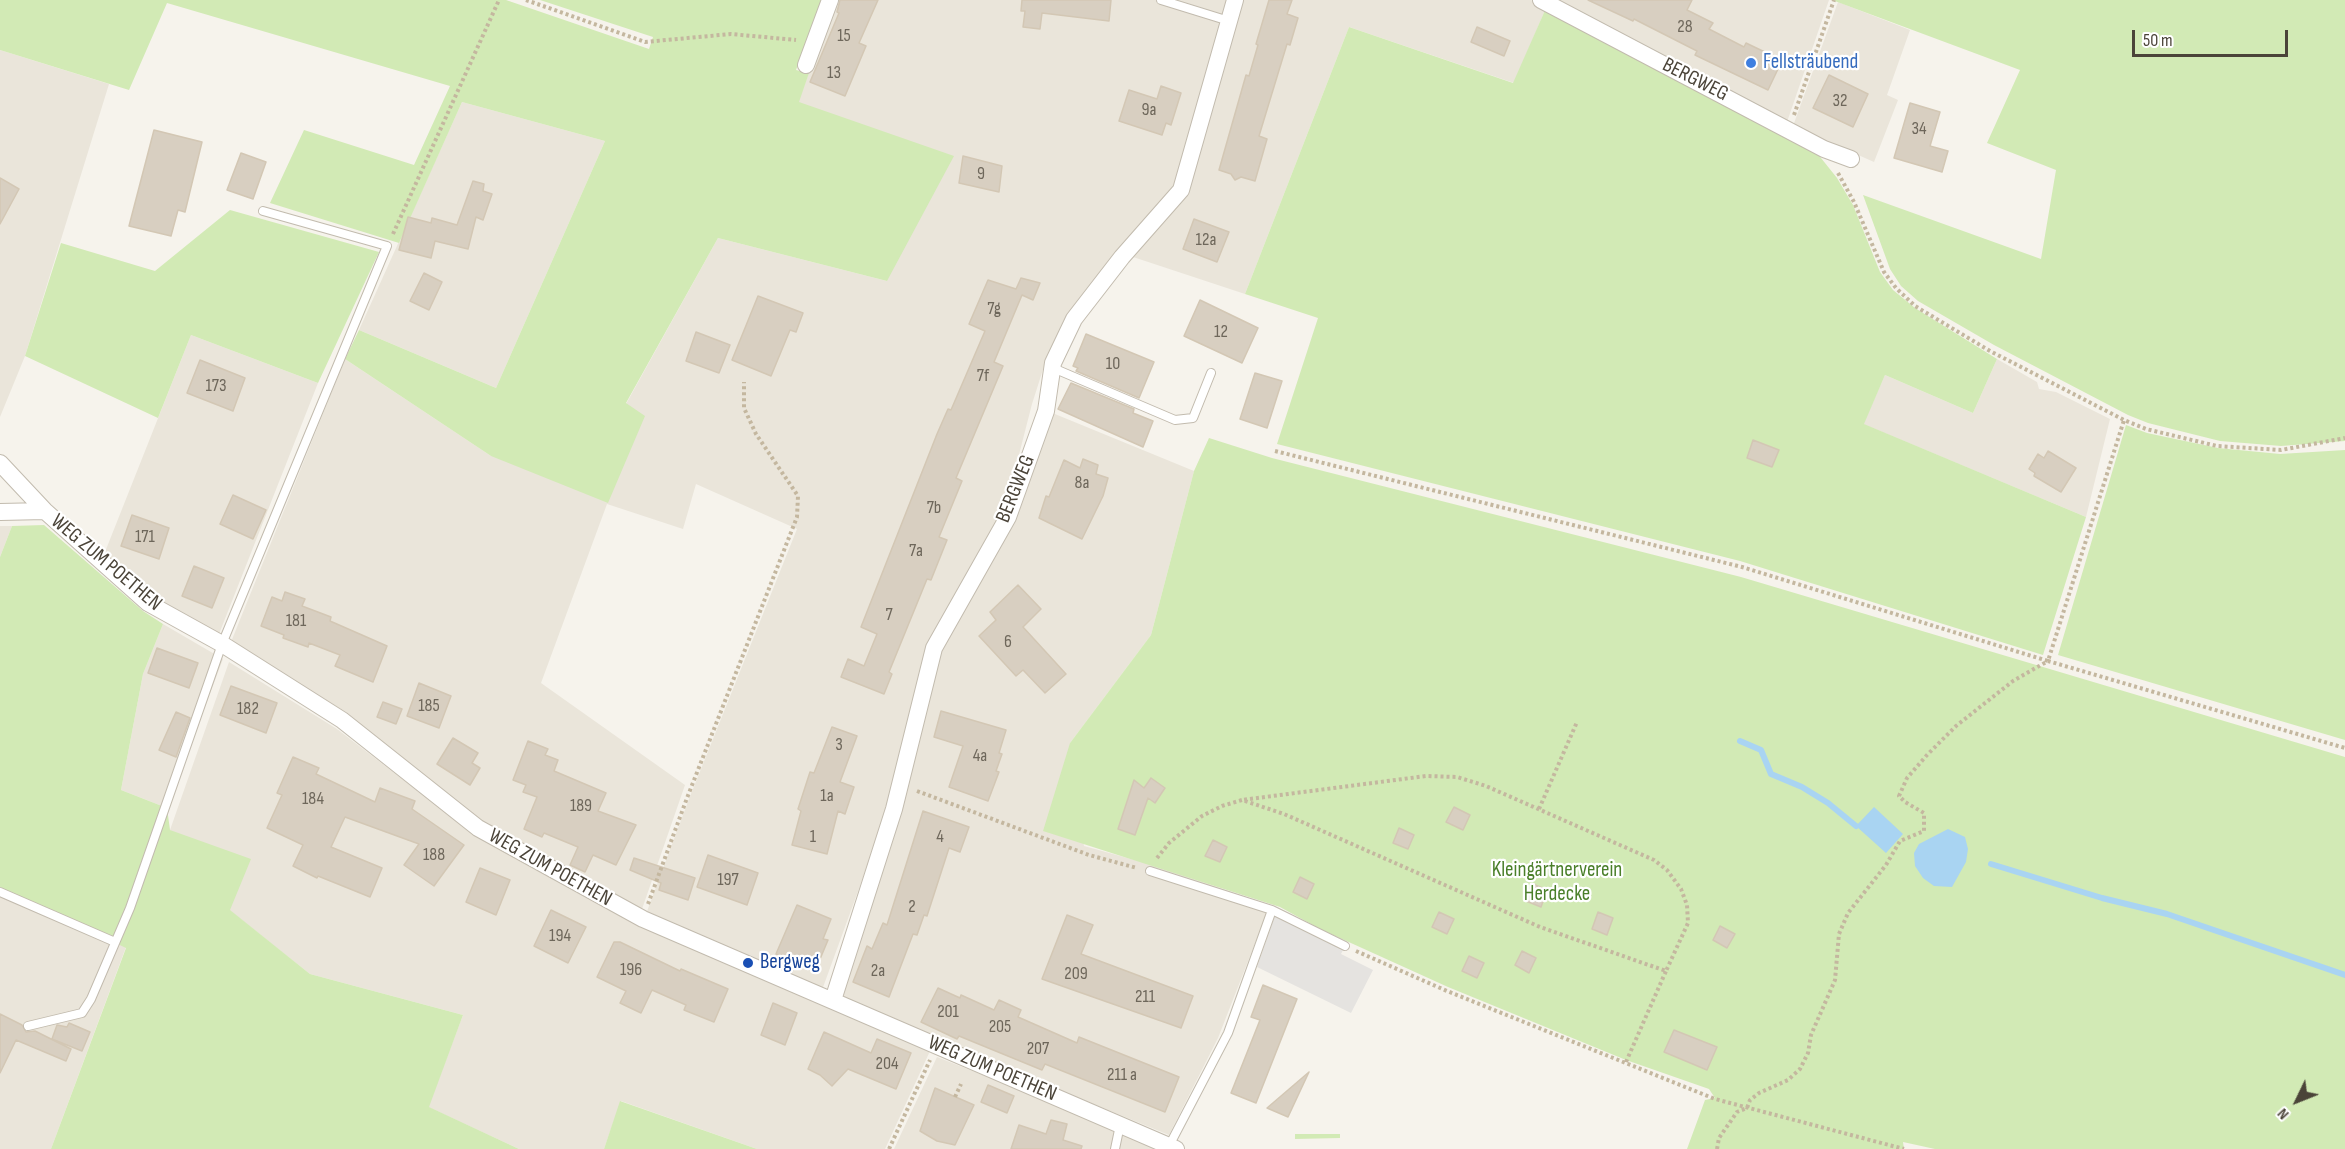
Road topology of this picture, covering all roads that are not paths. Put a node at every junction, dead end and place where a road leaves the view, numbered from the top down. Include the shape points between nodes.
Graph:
1 (830, 0) edge
2 (1161, 0) edge
3 (1235, 0) edge
4 (1541, 0) edge
5 (1229, 21) junction
6 (806, 65) dead end
7 (1851, 159) dead end
8 (263, 211) dead end
9 (1053, 368) junction
10 (1210, 373) dead end
11 (0, 463) edge
12 (45, 511) junction
13 (0, 513) edge
14 (222, 644) junction
15 (1150, 871) road end
16 (0, 892) edge
17 (1272, 910) junction
18 (115, 942) junction
19 (1345, 946) road end
20 (833, 1000) junction
21 (28, 1026) dead end
22 (1120, 1125) junction
23 (1172, 1148) edge
24 (1115, 1149) edge

1 - 6 street
2 - 5 lane
3 - 5 street, BERGWEG
4 - 7 street, BERGWEG
5 - 9 street, BERGWEG via 1181,190 1074,319
8 - 14 lane via 387,246
9 - 10 lane via 1175,420 1193,418
9 - 20 street, BERGWEG via 1046,411 1008,516 934,648 900,784
11 - 12 street, WEG ZUM POETHEN
12 - 13 street
12 - 14 street, WEG ZUM POETHEN via 148,603
14 - 18 lane
14 - 20 street, WEG ZUM POETHEN via 342,720 478,828 643,919
15 - 17 lane
16 - 18 lane
17 - 19 lane
17 - 23 lane via 1228,1033
18 - 21 lane via 82,1013
20 - 22 street, WEG ZUM POETHEN
22 - 23 street, WEG ZUM POETHEN
22 - 24 lane

